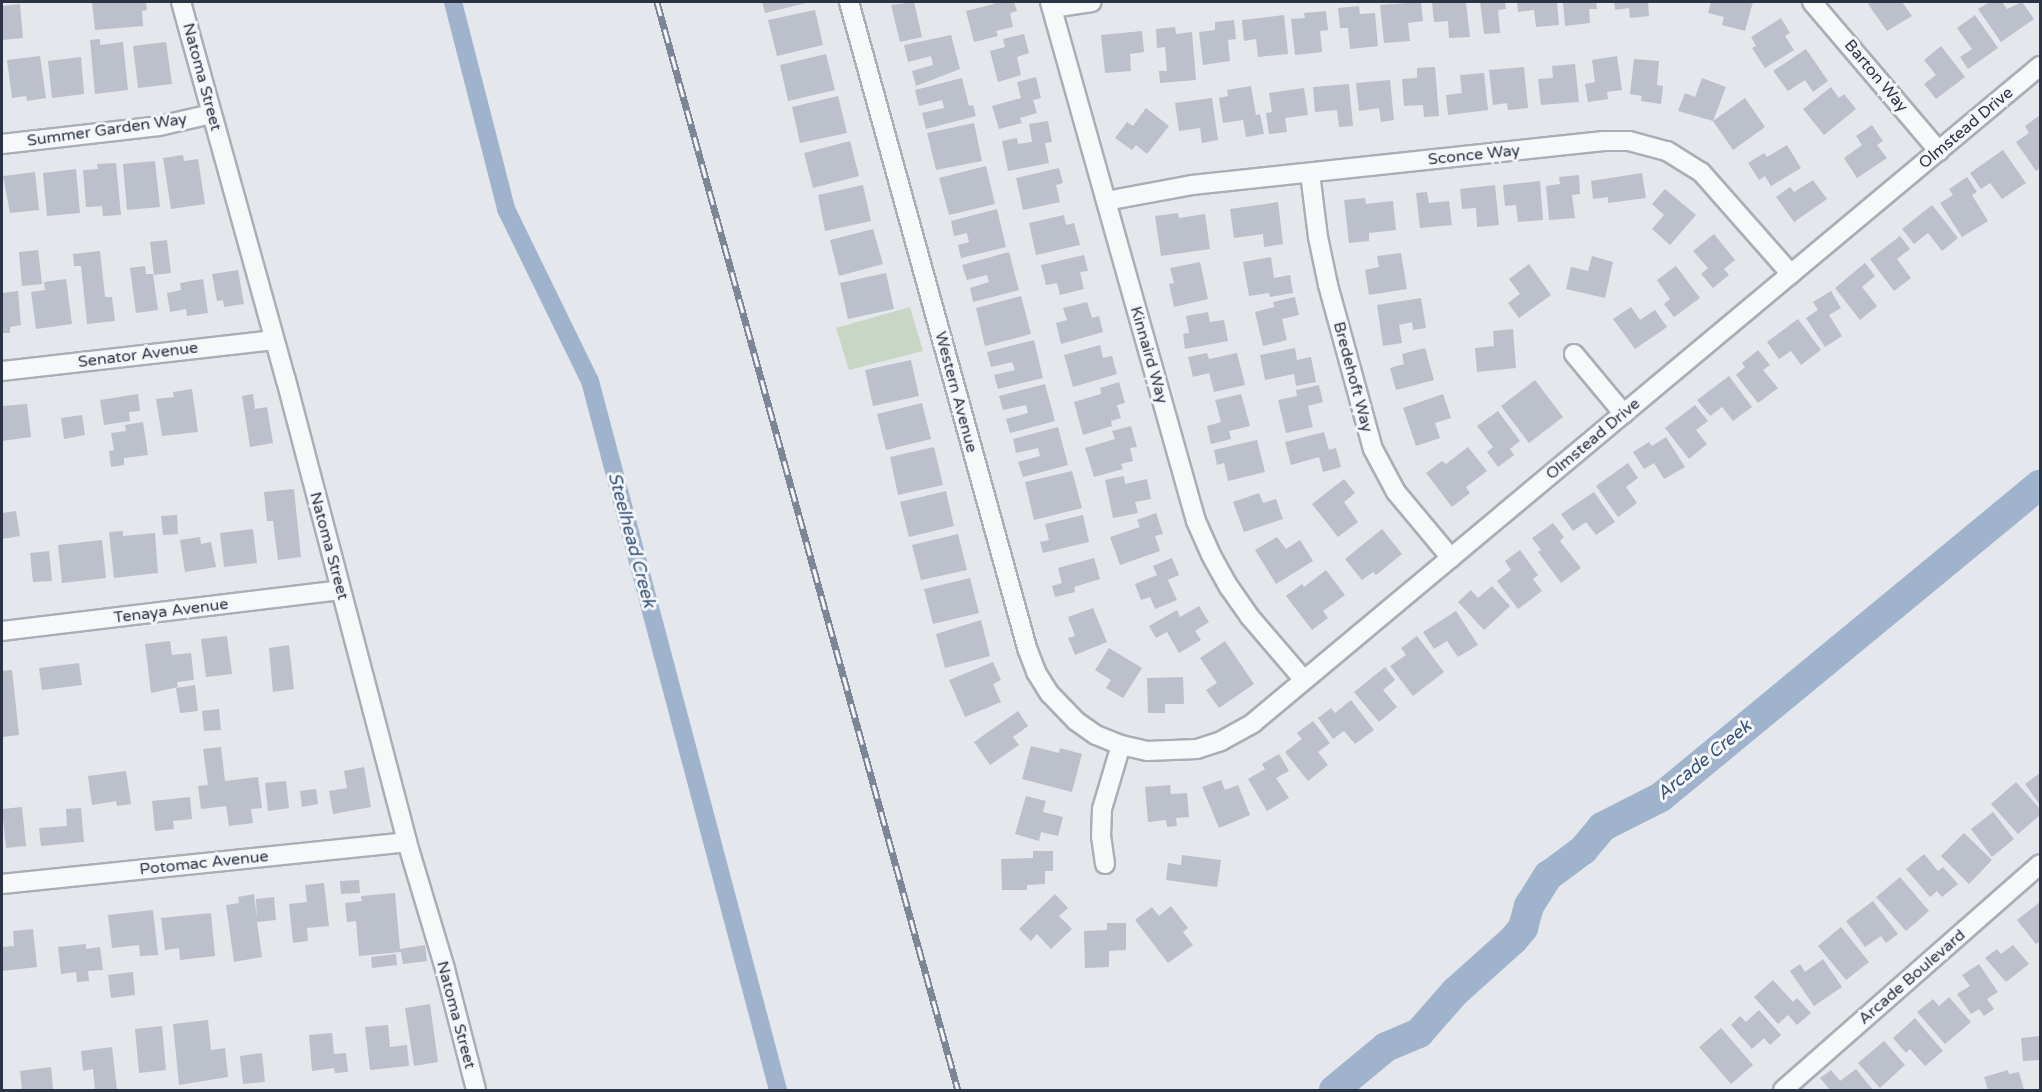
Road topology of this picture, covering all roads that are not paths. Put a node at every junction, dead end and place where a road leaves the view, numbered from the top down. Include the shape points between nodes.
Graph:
1 (181, 2) edge
2 (849, 2) edge
3 (1092, 2) edge
4 (1812, 2) edge
5 (1051, 5) edge
6 (2040, 66) edge
7 (212, 114) junction
8 (2, 144) edge
9 (1939, 151) junction
10 (1310, 173) junction
11 (1106, 201) junction
12 (1791, 274) junction
13 (274, 340) junction
14 (1574, 354) dead end
15 (2, 371) edge
16 (1624, 414) junction
17 (1451, 558) junction
18 (340, 590) junction
19 (2, 631) edge
20 (1304, 680) junction
21 (1121, 745) junction
22 (407, 842) junction
23 (1106, 864) dead end
24 (2040, 864) edge
25 (2, 884) edge
26 (476, 1090) edge
27 (1783, 1090) edge

1 - 7 street, Natoma Street
2 - 21 street, Western Avenue via 1027,648 1036,672 1066,712 1096,735
3 - 5 street
4 - 9 street, Barton Way
5 - 11 street, Kinnaird Way
6 - 9 street, Olmstead Drive
7 - 8 street, Summer Garden Way via 159,126
7 - 13 street, Natoma Street
9 - 12 street, Olmstead Drive
10 - 11 street, Sconce Way via 1192,185
10 - 12 street, Sconce Way via 1604,141 1642,143 1679,156 1701,172
10 - 17 street, Bredehoft Way via 1328,285 1373,449 1392,487
11 - 20 street, Kinnaird Way via 1196,521 1229,587
12 - 16 street, Olmstead Drive
13 - 15 street, Senator Avenue
13 - 18 street, Natoma Street
14 - 16 street
16 - 17 street, Olmstead Drive
17 - 20 street, Olmstead Drive
18 - 19 street, Tenaya Avenue
18 - 22 street, Natoma Street
20 - 21 street, Olmstead Drive via 1253,723 1221,741 1172,752
21 - 23 street via 1102,809 1101,837
22 - 25 street, Potomac Avenue
22 - 26 street, Natoma Street
24 - 27 street, Arcade Boulevard

